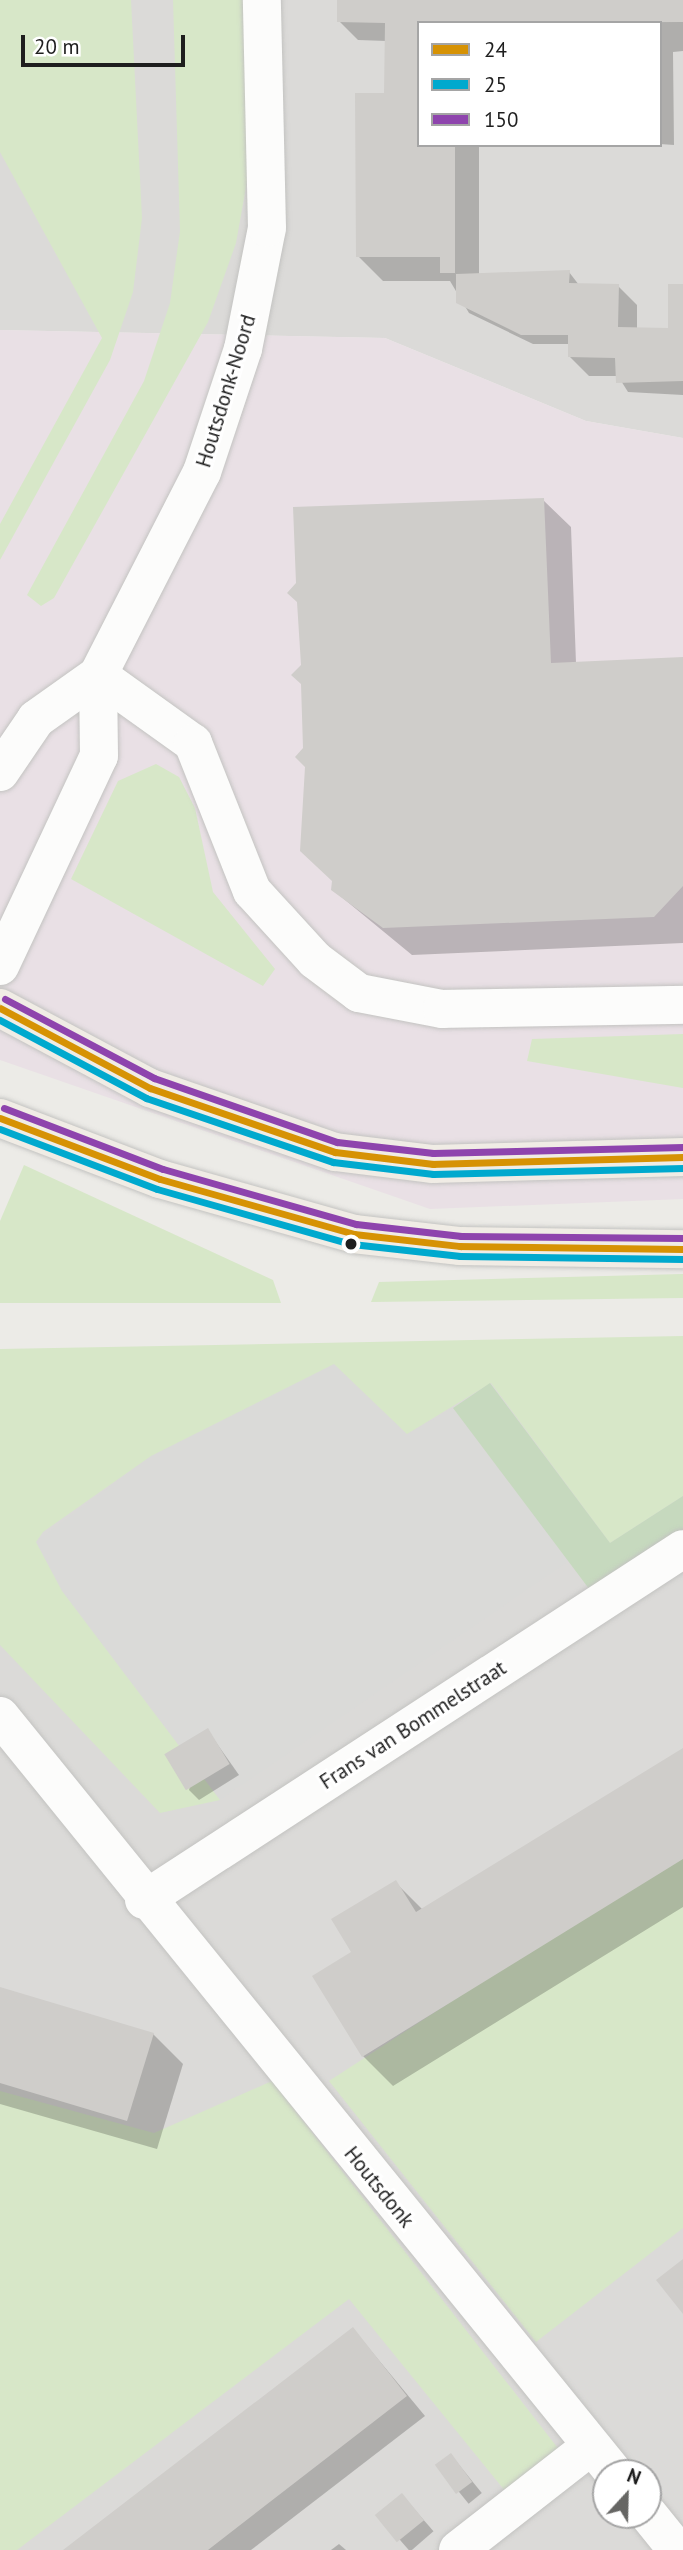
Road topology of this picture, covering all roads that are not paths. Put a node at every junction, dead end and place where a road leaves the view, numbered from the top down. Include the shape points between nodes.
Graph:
1 (262, 0) edge
2 (98, 675) junction
3 (0, 772) edge
4 (0, 966) edge
5 (683, 1004) edge
6 (0, 1008) edge
7 (0, 1118) edge
8 (683, 1157) edge
9 (683, 1249) edge
10 (683, 1549) edge
11 (0, 1716) edge
12 (144, 1900) junction
13 (603, 2459) edge
14 (592, 2466) edge
15 (660, 2529) edge
16 (458, 2550) edge
17 (677, 2550) edge

1 - 2 street, Houtsdonk-Noord via 267,228 243,349 202,472
2 - 3 street, Houtsdonk-Noord via 36,719
2 - 4 street, Houtsdonk-Noord via 99,756
2 - 5 street via 192,743 251,891 315,960 359,993 442,1009
6 - 8 main road via 150,1088 335,1152 433,1164
7 - 9 main road via 160,1179 354,1234 460,1246
10 - 12 street, Frans van Bommelstraat
11 - 12 street, Houtsdonk
12 - 13 street, Houtsdonk
14 - 16 street
15 - 17 street

